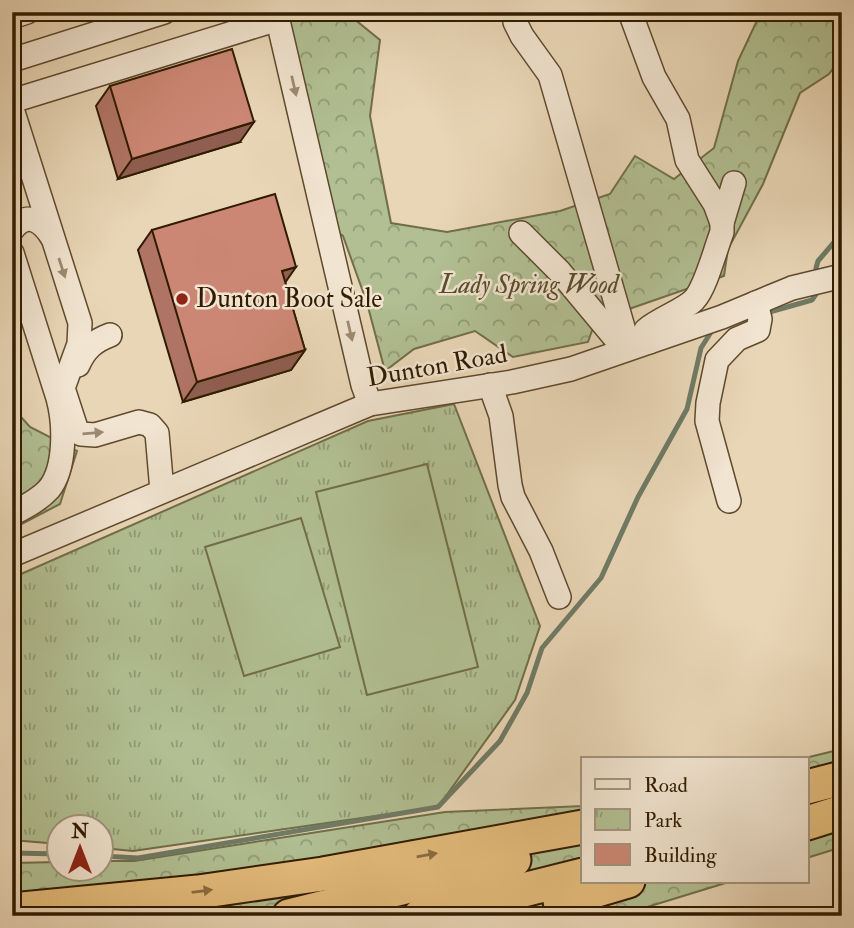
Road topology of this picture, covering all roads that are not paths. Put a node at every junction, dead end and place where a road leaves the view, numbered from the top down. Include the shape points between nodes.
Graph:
1 (27, 12) edge
2 (164, 12) edge
3 (514, 12) edge
4 (275, 15) edge
5 (12, 17) edge
6 (635, 17) edge
7 (12, 60) edge
8 (12, 101) edge
9 (12, 109) edge
10 (734, 183) dead end
11 (722, 223) junction
12 (12, 230) edge
13 (521, 233) dead end
14 (52, 237) junction
15 (12, 253) edge
16 (842, 276) edge
17 (756, 303) junction
18 (110, 335) dead end
19 (634, 347) junction
20 (490, 385) junction
21 (65, 397) junction
22 (370, 404) junction
23 (162, 491) junction
24 (729, 501) dead end
25 (12, 514) edge
26 (12, 555) edge
27 (559, 597) dead end
28 (842, 776) edge
29 (808, 781) edge
30 (808, 787) edge
31 (842, 812) edge
32 (808, 822) edge
33 (581, 827) edge
34 (581, 843) edge
35 (581, 876) edge
36 (621, 883) edge
37 (12, 910) edge
38 (289, 916) edge
39 (420, 916) edge
40 (513, 916) edge

1 - 5 street
2 - 7 street
3 - 19 street via 522,36 550,75
4 - 8 street
4 -> 22 street
6 - 11 street via 654,77 678,119 687,160
9 - 14 street
10 - 11 street
11 - 19 street via 700,291 692,302 653,324
12 - 14 street via 23,220 37,221
13 - 19 street
14 -> 21 street via 80,329 64,384
15 - 25 street via 58,398 62,434 50,488
16 - 17 street, Dunton Road via 792,288
17 - 19 street, Dunton Road
17 - 24 street via 758,330 737,339 717,360 708,403 707,421
18 - 21 street via 89,347
19 - 20 street, Dunton Road via 571,369
20 - 22 street, Dunton Road
20 - 27 street via 500,416 513,496
21 -> 23 street via 82,435 139,422 153,427
22 - 23 street, Dunton Road
23 - 26 street, Dunton Road
28 - 29 highway
28 - 30 highway
31 - 32 highway
37 -> 33 highway via 310,876
34 - 38 highway
35 - 39 highway
36 - 40 highway

